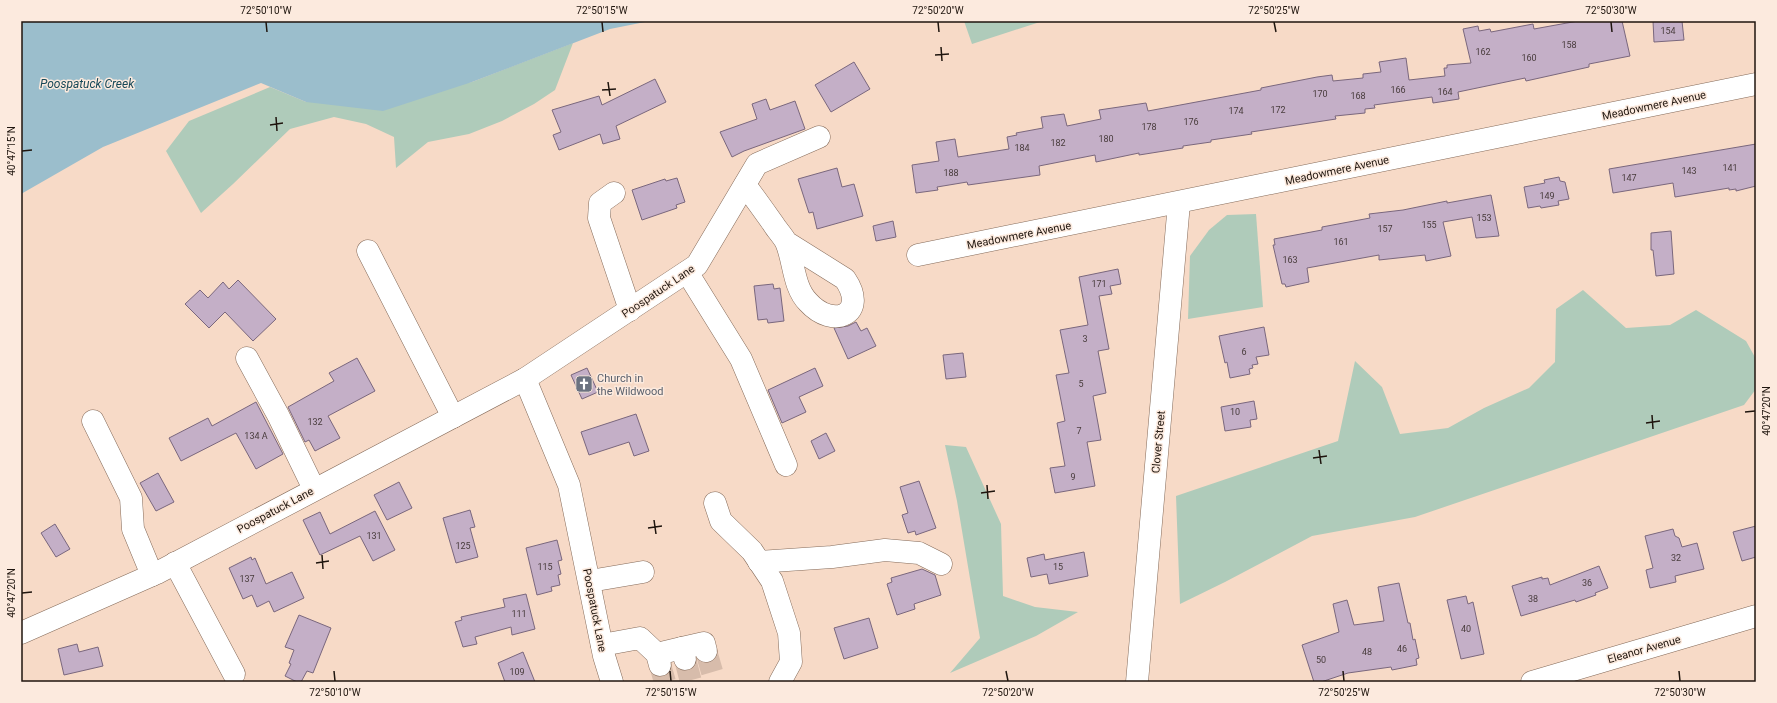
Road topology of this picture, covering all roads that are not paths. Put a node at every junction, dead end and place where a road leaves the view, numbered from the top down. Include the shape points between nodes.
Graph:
1 (1756, 84) edge
2 (819, 137) dead end
3 (746, 184) junction
4 (614, 193) dead end
5 (1178, 203) junction
6 (786, 242) dead end
7 (368, 251) dead end
8 (918, 255) dead end
9 (692, 269) junction
10 (630, 310) junction
11 (247, 358) dead end
12 (525, 379) junction
13 (452, 417) junction
14 (93, 421) dead end
15 (786, 465) dead end
16 (314, 489) junction
17 (715, 503) dead end
18 (759, 562) junction
19 (175, 563) junction
20 (941, 564) dead end
21 (643, 572) dead end
22 (152, 575) junction
23 (590, 581) junction
24 (1756, 616) edge
25 (21, 633) edge
26 (602, 645) junction
27 (706, 651) dead end
28 (234, 674) dead end
29 (612, 682) edge
30 (780, 682) edge
31 (1137, 682) edge
32 (1532, 682) edge

1 - 5 street, Meadowmere Avenue
2 - 3 street, Poospatuck Lane via 757,164
3 - 6 street
3 - 9 street, Poospatuck Lane
4 - 10 street via 600,203 599,218
5 - 8 street, Meadowmere Avenue
5 - 31 street, Clover Street
7 - 13 street
9 - 10 street, Poospatuck Lane
9 - 15 street via 741,359
10 - 12 street, Poospatuck Lane
11 - 16 street
12 - 13 street, Poospatuck Lane
12 - 23 street, Poospatuck Lane via 569,485
13 - 16 street, Poospatuck Lane
14 - 22 street via 130,498 133,529
16 - 19 street, Poospatuck Lane
17 - 18 street via 722,521 752,551
18 - 20 street via 885,550 919,553
18 - 30 street via 772,581 789,633 792,662
19 - 22 street, Poospatuck Lane
19 - 28 street
21 - 23 street
22 - 25 street, Poospatuck Lane
23 - 26 street, Poospatuck Lane
24 - 32 street, Eleanor Avenue
26 - 27 street via 640,638 659,659 684,653 704,643
26 - 29 street, Poospatuck Lane

